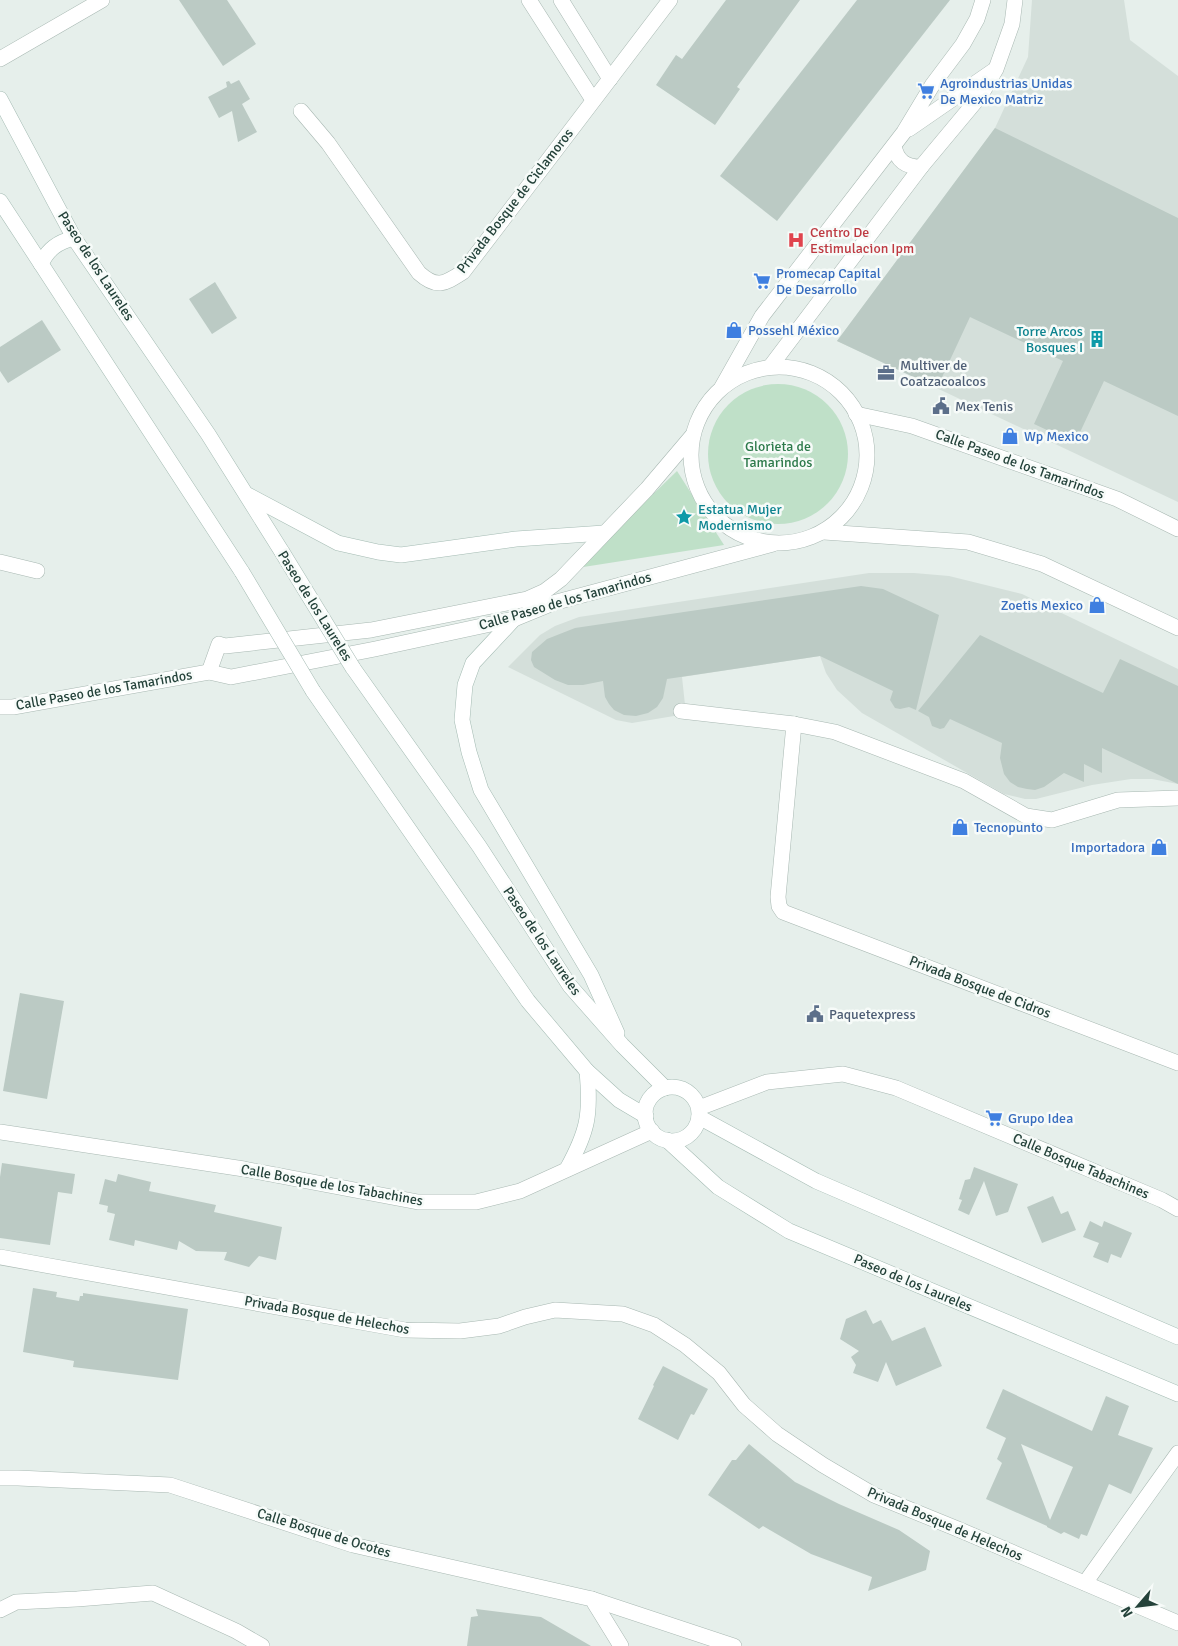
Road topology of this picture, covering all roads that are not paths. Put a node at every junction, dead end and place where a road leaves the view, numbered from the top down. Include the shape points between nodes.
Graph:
1 (102, 0) edge
2 (529, 0) edge
3 (561, 0) edge
4 (670, 0) edge
5 (983, 0) edge
6 (1014, 0) edge
7 (0, 59) edge
8 (996, 69) junction
9 (610, 79) junction
10 (0, 99) edge
11 (593, 100) junction
12 (301, 111) dead end
13 (904, 132) junction
14 (894, 146) junction
15 (921, 167) junction
16 (0, 201) edge
17 (74, 238) junction
18 (41, 264) junction
19 (770, 367) junction
20 (721, 388) junction
21 (856, 414) junction
22 (692, 436) junction
23 (247, 495) junction
24 (1178, 529) edge
25 (824, 532) junction
26 (604, 533) junction
27 (773, 544) junction
28 (0, 562) edge
29 (37, 571) dead end
30 (514, 619) junction
31 (1178, 628) edge
32 (209, 672) junction
33 (0, 707) edge
34 (682, 711) dead end
35 (794, 724) junction
36 (1178, 798) edge
37 (622, 1045) junction
38 (1178, 1063) edge
39 (587, 1071) junction
40 (665, 1088) junction
41 (699, 1113) junction
42 (646, 1116) junction
43 (652, 1131) junction
44 (0, 1132) edge
45 (667, 1140) junction
46 (566, 1169) junction
47 (1178, 1209) edge
48 (0, 1257) edge
49 (1178, 1337) edge
50 (1174, 1392) edge
51 (1178, 1408) edge
52 (1178, 1453) edge
53 (0, 1478) edge
54 (1085, 1583) junction
55 (592, 1600) junction
56 (0, 1610) edge
57 (1178, 1623) edge
58 (729, 1645) edge
59 (262, 1646) edge
60 (621, 1646) edge

1 - 7 street
2 - 11 street
3 - 9 street
4 - 9 street, Privada Bosque de Ciclamoros
5 - 13 street via 963,44 933,84
6 - 8 street via 1012,24
8 - 13 street
8 - 15 street via 981,94
9 - 11 street, Privada Bosque de Ciclamoros
10 - 17 street, Paseo de los Laureles
11 - 12 street, Privada Bosque de Ciclamoros via 463,272 446,283 430,283 419,273 328,143
13 - 14 street
14 - 15 street via 896,154 906,165
14 - 20 street via 762,316
15 - 19 street
16 - 18 street
17 - 18 street via 58,244
17 - 23 street, Paseo de los Laureles
18 - 39 street, bridge via 242,572 313,691 528,1001
19 - 20 street via 745,374
19 - 21 street via 796,369 820,378 841,393
20 - 22 street via 703,410
21 - 24 street, Calle Paseo de los Tamarindos via 912,426 1098,492
21 - 25 street via 865,439 866,466 859,492 845,515
22 - 26 street, Calle Paseo de los Tamarindos
22 - 27 street via 692,474 708,509 736,534
23 - 26 street via 338,543 402,555 516,538
23 - 37 street, Paseo de los Laureles, bridge via 354,668 479,846 570,986
25 - 27 street via 799,542
25 - 31 street via 968,542 1042,564
26 - 32 street, Calle Paseo de los Tamarindos via 561,579 527,599 371,630 225,646 219,644
27 - 30 street, Calle Paseo de los Tamarindos via 553,602
28 - 29 street
30 - 32 street, Calle Paseo de los Tamarindos via 231,677
30 - 37 street via 473,663 465,685 462,720 469,752 481,790 591,975
32 - 33 street, Calle Paseo de los Tamarindos
34 - 35 street
35 - 36 street via 835,732 964,781 1026,816 1052,820 1118,800
35 - 38 street, Privada Bosque de Cidros via 778,897 783,912
37 - 40 street, Paseo de los Laureles
39 - 42 street via 620,1100
39 - 46 street via 589,1104 584,1132
40 - 41 street via 676,1087 686,1091 694,1098
40 - 42 street via 648,1102
41 - 45 street via 692,1133 676,1141
41 - 47 street, Calle Bosque Tabachines via 767,1082 843,1074 896,1088
41 - 49 street via 816,1181
42 - 43 street
43 - 45 street
43 - 46 street, Calle Bosque de los Tabachines
44 - 46 street, Calle Bosque de los Tabachines via 244,1169 418,1202 476,1202 520,1191
45 - 50 street, Paseo de los Laureles via 718,1187 789,1231
48 - 54 street, Privada Bosque de Helechos via 405,1330 460,1331 499,1326 524,1316 555,1310 623,1314 654,1326 685,1344 719,1373 744,1404 777,1434 874,1495
50 - 51 street
52 - 54 street
53 - 55 street, Calle Bosque de Ocotes via 170,1485 352,1545
54 - 57 street, Privada Bosque de Helechos
55 - 58 street, Calle Bosque de Ocotes
55 - 60 street
56 - 59 street via 16,1602 152,1593

